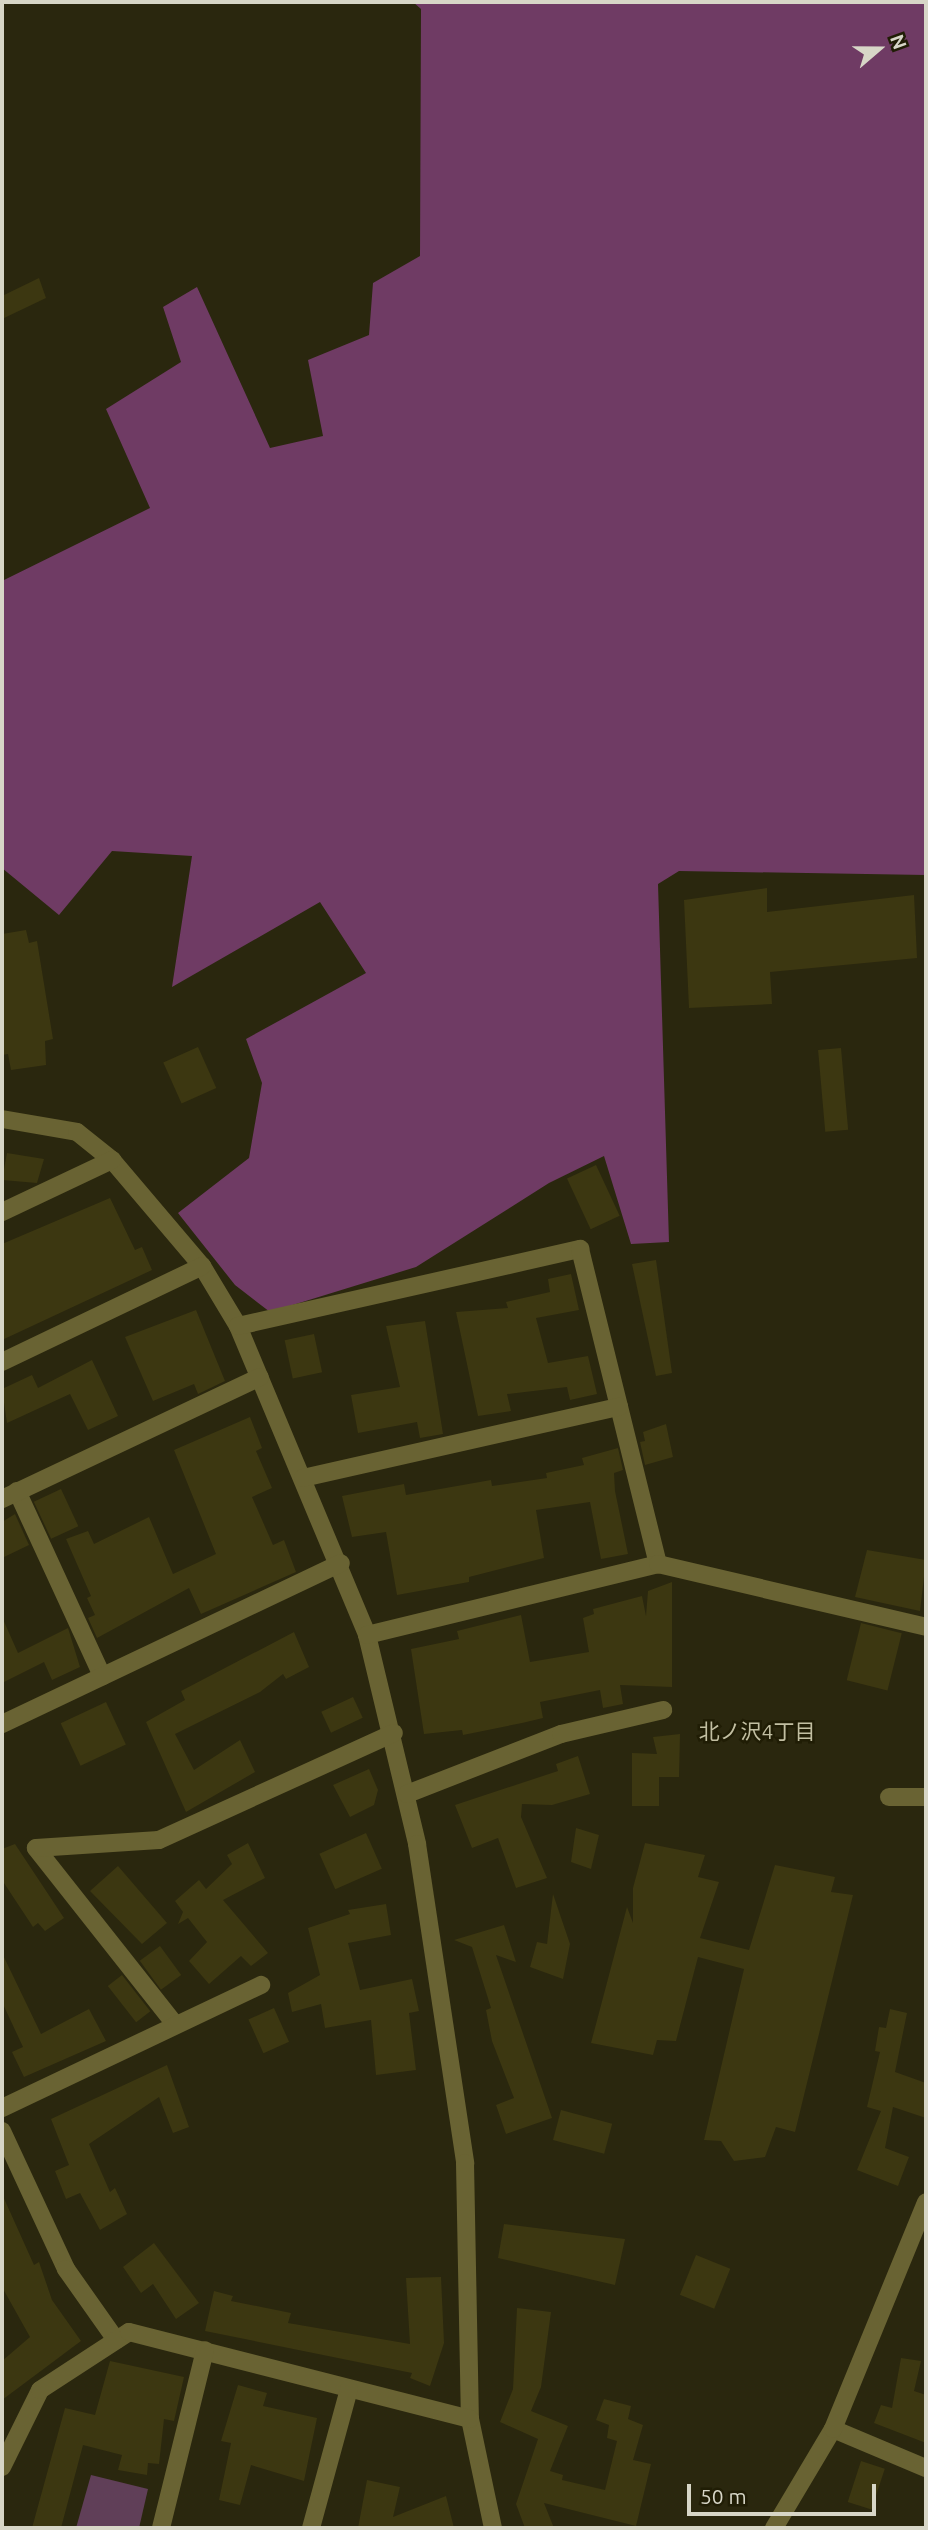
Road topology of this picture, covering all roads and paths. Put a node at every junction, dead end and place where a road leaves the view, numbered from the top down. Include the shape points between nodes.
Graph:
1 (2, 1119) edge
2 (112, 1160) junction
3 (2, 1212) edge
4 (202, 1266) junction
5 (238, 1326) junction
6 (2, 1362) edge
7 (260, 1377) junction
8 (619, 1407) junction
9 (303, 1478) junction
10 (9, 1495) edge
11 (341, 1563) junction
12 (658, 1564) junction
13 (926, 1627) edge
14 (367, 1635) junction
15 (102, 1676) junction
16 (663, 1710) dead end
17 (2, 1724) edge
18 (394, 1733) junction
19 (407, 1794) junction
20 (889, 1797) dead end
21 (926, 1797) edge
22 (261, 1985) dead end
23 (174, 2023) junction
24 (2, 2108) edge
25 (2, 2131) edge
26 (926, 2202) edge
27 (116, 2340) junction
28 (205, 2350) junction
29 (349, 2389) junction
30 (470, 2419) junction
31 (833, 2430) junction
32 (2, 2467) edge
33 (926, 2468) edge
34 (161, 2528) edge
35 (311, 2528) edge
36 (493, 2528) edge
37 (774, 2528) edge

1 - 2 street via 76,1132
2 - 3 street
2 - 4 street
4 - 5 street
4 - 6 street
5 - 7 street
5 - 8 street via 579,1249
7 - 9 street
7 - 10 street
8 - 9 street
8 - 12 street
9 - 11 street
10 - 15 street
11 - 14 street
11 - 15 street
12 - 13 street
12 - 14 street
14 - 18 street
15 - 17 street
16 - 19 street via 561,1734
18 - 19 street
18 - 23 street via 159,1840 36,1848
19 - 30 street via 465,2163
20 - 21 street
22 - 23 street
23 - 24 street
25 - 27 street via 66,2269
26 - 31 street
27 - 28 street via 129,2332
27 - 32 street via 40,2390
28 - 29 street
28 - 34 street
29 - 30 street
29 - 35 street
30 - 36 street
31 - 33 street
31 - 37 street

